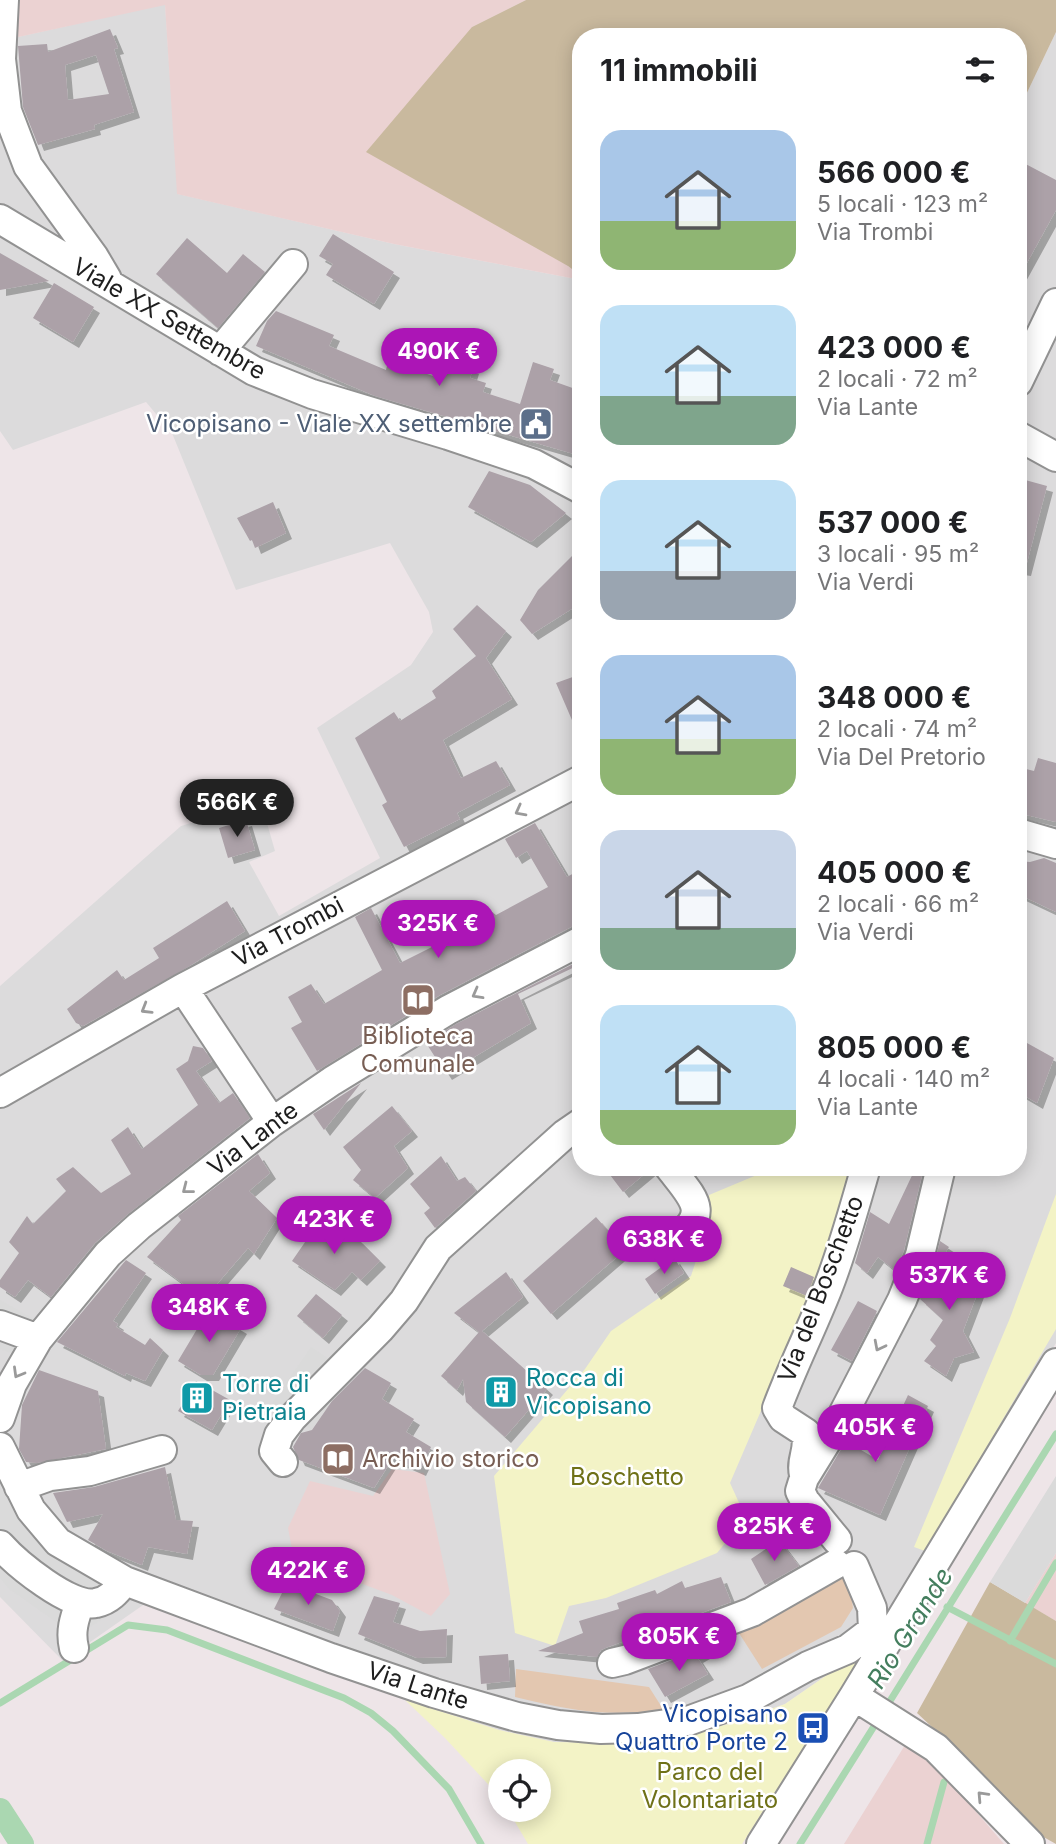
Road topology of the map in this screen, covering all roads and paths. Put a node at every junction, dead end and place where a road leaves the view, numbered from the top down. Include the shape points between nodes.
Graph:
1 (4, 0) edge
2 (0, 219) edge
3 (293, 264) dead end
4 (110, 285) junction
5 (1056, 303) edge
6 (220, 351) junction
7 (1027, 363) edge
8 (1027, 441) edge
9 (1056, 457) edge
10 (572, 484) edge
11 (572, 785) edge
12 (572, 946) edge
13 (183, 988) junction
14 (0, 1093) edge
15 (272, 1122) junction
16 (572, 1131) edge
17 (675, 1176) edge
18 (863, 1176) edge
19 (939, 1176) edge
20 (671, 1241) dead end
21 (0, 1325) edge
22 (38, 1339) junction
23 (1056, 1363) edge
24 (0, 1418) edge
25 (0, 1447) edge
26 (162, 1450) dead end
27 (283, 1462) dead end
28 (804, 1478) junction
29 (19, 1487) junction
30 (0, 1545) edge
31 (842, 1557) junction
32 (125, 1581) junction
33 (80, 1603) junction
34 (880, 1634) junction
35 (74, 1648) dead end
36 (612, 1663) dead end
37 (864, 1702) junction
38 (761, 1844) edge
39 (1030, 1844) edge

1 - 4 street via 1,59 7,111 28,166
2 - 4 street, Viale XX Settembre
3 - 6 street
4 - 6 street, Viale XX Settembre
5 - 7 street
6 - 10 street, Viale XX Settembre via 254,371 312,394 523,460
8 - 9 street
11 -> 13 street, Via Trombi
12 -> 15 street, Via Lante via 420,1027
13 -> 14 street, Via Trombi
13 - 15 street
15 -> 22 street, Via Lante via 117,1245
16 - 27 street via 438,1248 396,1310 279,1435 274,1451
17 - 20 street via 696,1206 688,1230
18 - 28 street, Via del Boschetto via 827,1290 776,1408 806,1433
19 -> 28 street via 920,1255 902,1300
21 - 22 street
22 -> 24 street, Via Lante via 12,1384
23 - 34 street
25 - 29 street, Via Lante
26 - 29 street
28 - 31 street via 800,1491
29 - 32 street, Via Lante via 31,1510 58,1542
30 - 33 street via 20,1565
31 - 34 street via 872,1608
31 - 36 street via 752,1612
32 - 33 street via 111,1598
32 - 34 street, Via Lante via 434,1693 517,1717 601,1729 688,1721 748,1699
33 - 35 street via 72,1629
34 - 37 street
37 - 38 street
39 -> 37 street via 936,1748

